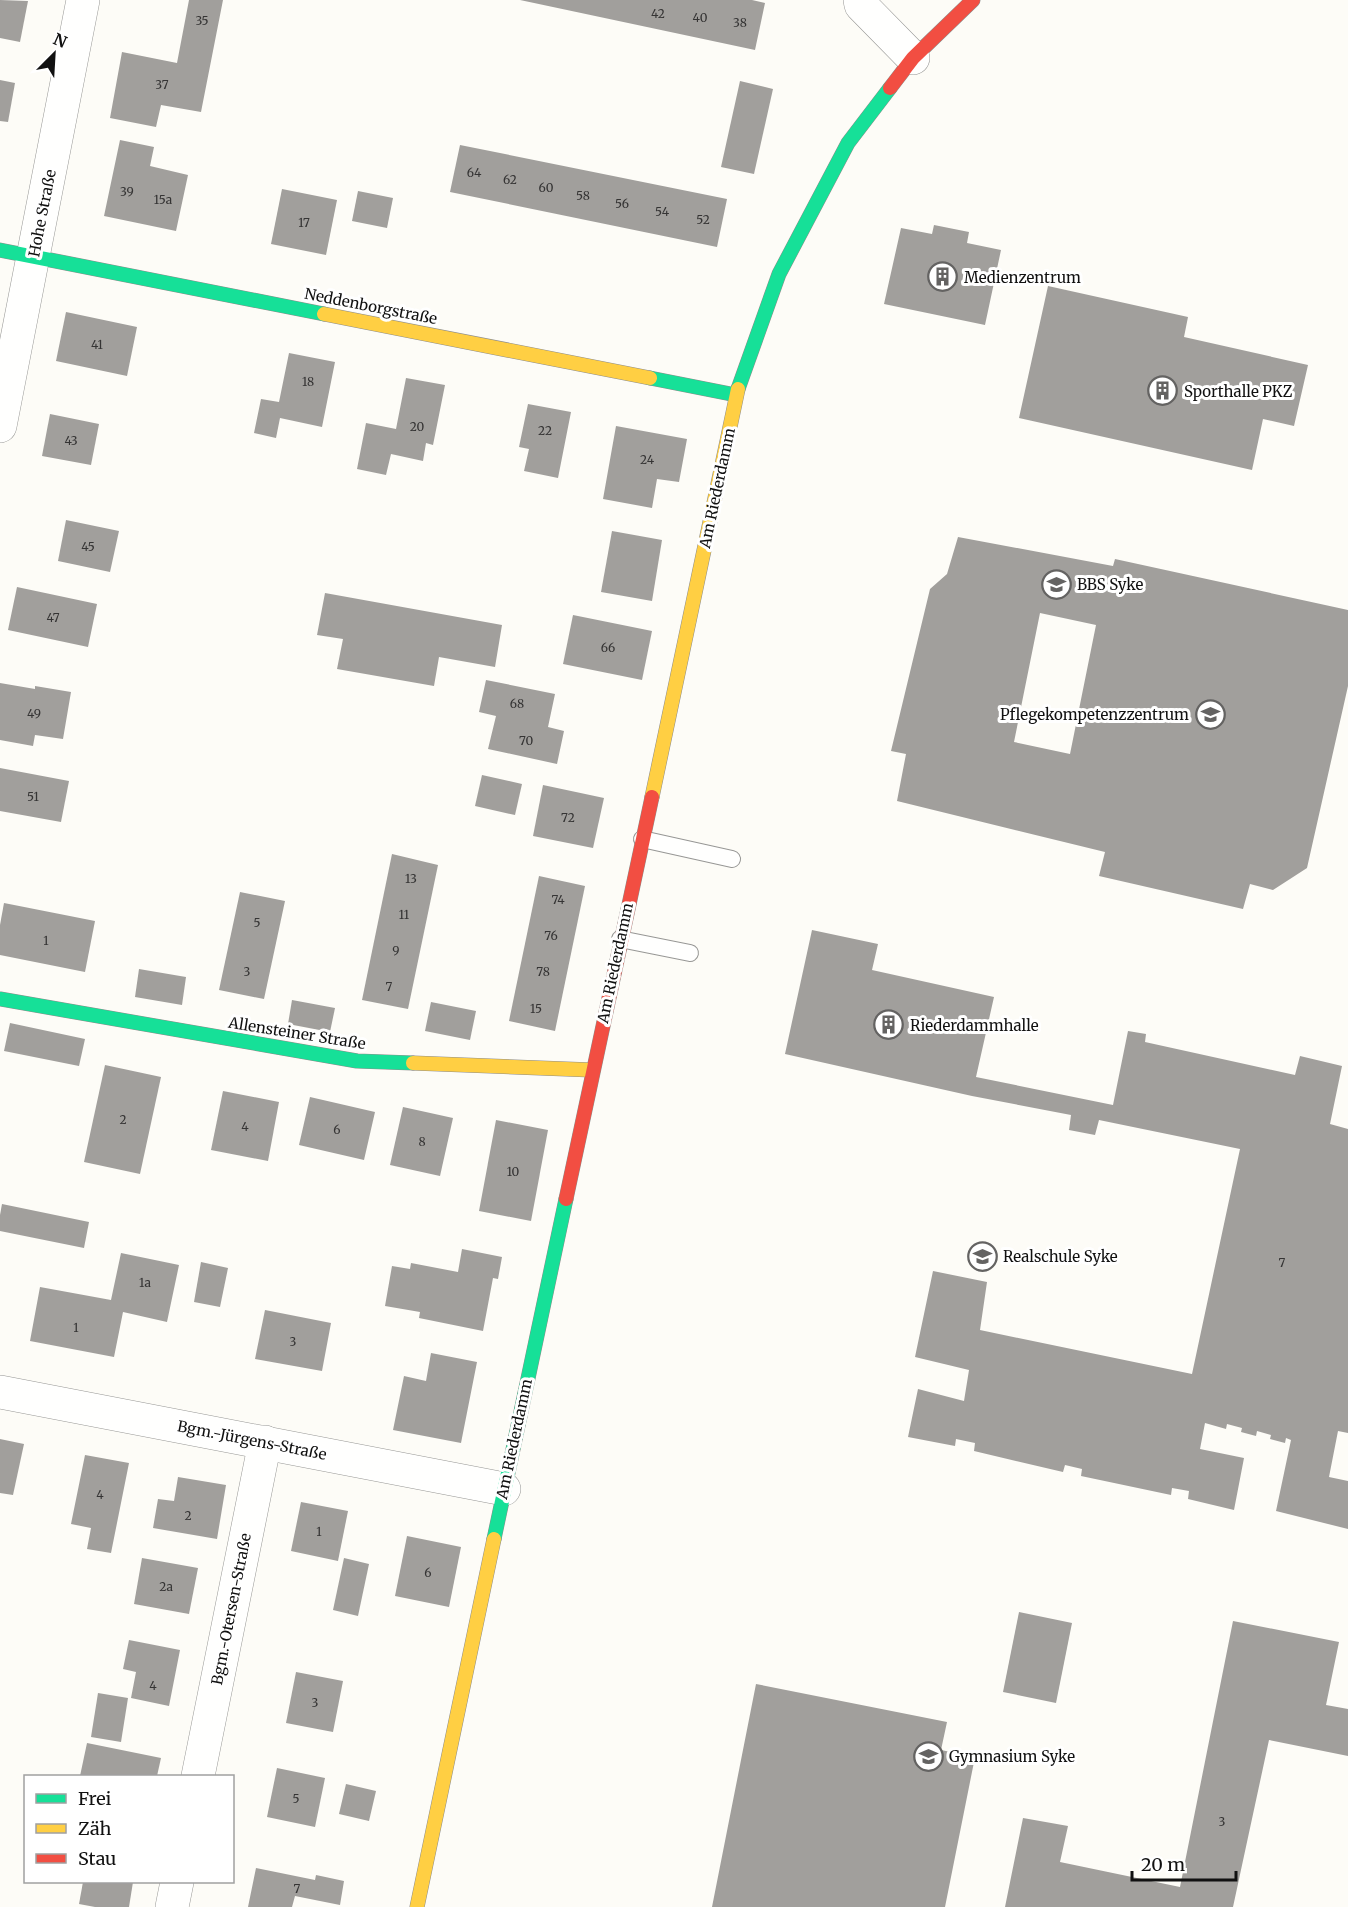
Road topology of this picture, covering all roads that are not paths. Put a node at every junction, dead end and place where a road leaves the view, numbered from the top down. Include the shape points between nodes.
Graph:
1 (83, 0) edge
2 (860, 0) edge
3 (973, 0) edge
4 (913, 58) junction
5 (0, 250) edge
6 (33, 256) junction
7 (736, 395) junction
8 (0, 426) edge
9 (642, 839) junction
10 (732, 859) dead end
11 (620, 939) junction
12 (690, 953) dead end
13 (0, 999) edge
14 (592, 1070) junction
15 (0, 1392) edge
16 (265, 1442) junction
17 (504, 1489) junction
18 (198, 1775) edge
19 (177, 1883) edge
20 (172, 1907) edge
21 (417, 1907) edge

1 - 6 street, Hohe Straße
2 - 4 street
3 - 4 street, Am Riederdamm
4 - 7 street, Am Riederdamm via 848,143 778,274
5 - 6 street, Neddenborgstraße
6 - 7 street, Neddenborgstraße
6 - 8 street, Hohe Straße
7 - 9 street, Am Riederdamm
9 - 10 lane
9 - 11 street, Am Riederdamm
11 - 12 lane
11 - 14 street, Am Riederdamm
13 - 14 street, Allensteiner Straße via 357,1061
14 - 17 street, Am Riederdamm
15 - 16 street, Bgm.-Jürgens-Straße
16 - 17 street, Bgm.-Jürgens-Straße
16 - 18 street, Bgm.-Otersen-Straße
17 - 21 street, Am Riederdamm
19 - 20 street

